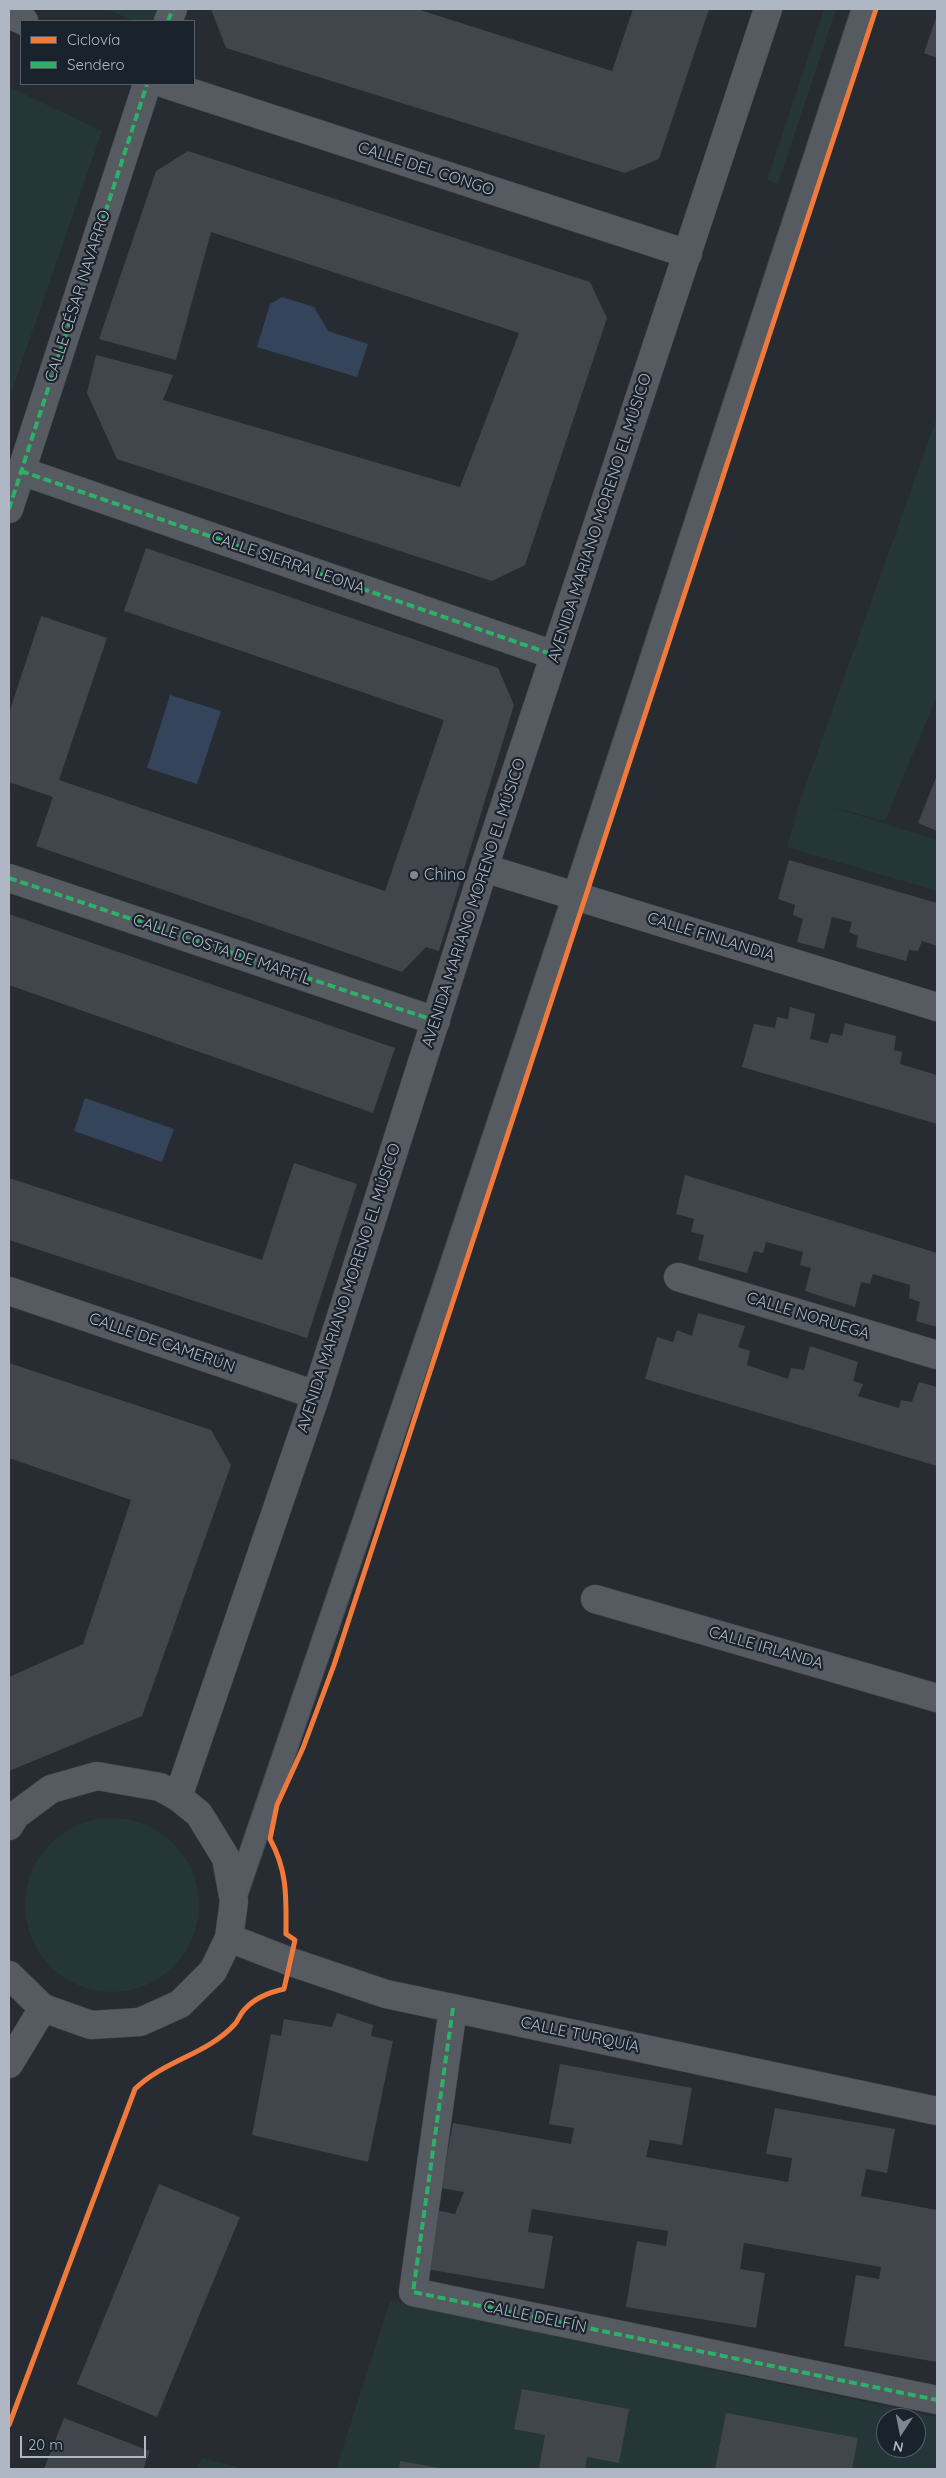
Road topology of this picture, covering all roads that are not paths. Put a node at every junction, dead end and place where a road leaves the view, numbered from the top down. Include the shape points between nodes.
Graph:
1 (768, 9) edge
2 (863, 9) edge
3 (9, 14) edge
4 (22, 20) edge
5 (147, 85) edge
6 (168, 85) edge
7 (688, 254) junction
8 (21, 471) junction
9 (9, 509) edge
10 (554, 655) junction
11 (484, 868) junction
12 (9, 878) edge
13 (574, 895) junction
14 (937, 1006) edge
15 (436, 1022) junction
16 (678, 1277) dead end
17 (9, 1291) edge
18 (937, 1355) edge
19 (316, 1396) junction
20 (595, 1599) dead end
21 (937, 1698) edge
22 (178, 1797) junction
23 (9, 1826) edge
24 (234, 1901) junction
25 (229, 1938) junction
26 (9, 1976) edge
27 (43, 2008) junction
28 (453, 2008) junction
29 (9, 2064) edge
30 (937, 2112) edge
31 (937, 2400) edge

1 - 7 street, AVENIDA MARIANO MORENO EL MÚSICO
2 - 13 lane
3 - 4 street
5 - 8 street, CALLE CÉSAR NAVARRO
6 - 7 street, CALLE DEL CONGO
7 - 10 street, AVENIDA MARIANO MORENO EL MÚSICO
8 - 9 street, CALLE CÉSAR NAVARRO
8 - 10 street, CALLE SIERRA LEONA
10 - 11 street, AVENIDA MARIANO MORENO EL MÚSICO
11 - 13 street, CALLE FINLANDIA
11 - 15 street, AVENIDA MARIANO MORENO EL MÚSICO
12 - 15 street, CALLE COSTA DE MARFÍL
13 - 14 street, CALLE FINLANDIA
13 - 24 lane
15 - 19 street, AVENIDA MARIANO MORENO EL MÚSICO
16 - 18 street, CALLE NORUEGA
17 - 19 street, CALLE DE CAMERÚN
19 - 22 street, AVENIDA MARIANO MORENO EL MÚSICO
20 - 21 street, CALLE IRLANDA
22 - 23 street via 160,1787 97,1776 51,1789 16,1815
22 - 24 street via 200,1814 226,1858
24 - 25 street
25 - 27 street via 212,1971 180,2004 140,2022 91,2025
25 - 28 street, CALLE TURQUÍA via 386,1994
26 - 27 street
27 - 29 street
28 - 30 street, CALLE TURQUÍA
28 - 31 street, CALLE DELFÍN via 414,2292

